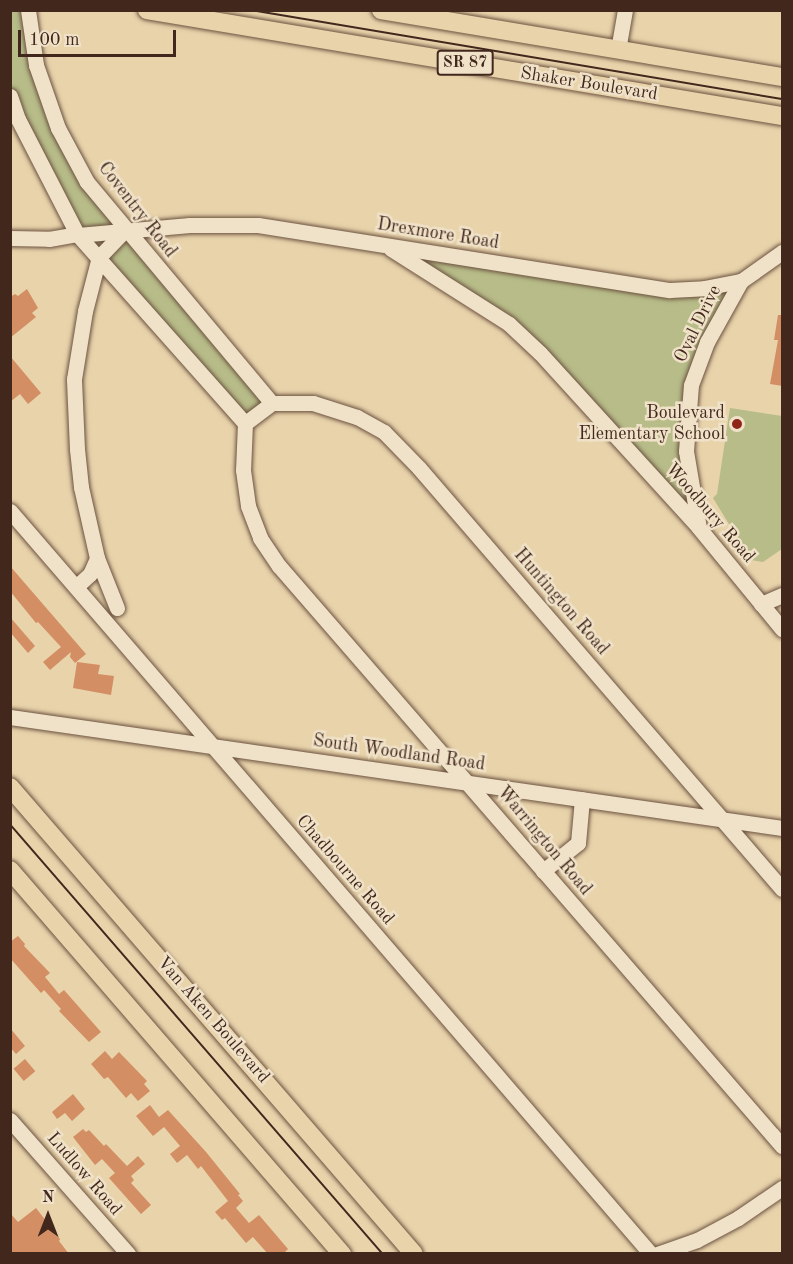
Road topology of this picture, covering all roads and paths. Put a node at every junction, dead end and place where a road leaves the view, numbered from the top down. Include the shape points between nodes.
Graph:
1 (28, 10) edge
2 (147, 10) edge
3 (381, 10) edge
4 (625, 10) edge
5 (422, 14) edge
6 (618, 50) junction
7 (783, 77) edge
8 (10, 96) edge
9 (783, 116) edge
10 (125, 230) junction
11 (77, 234) junction
12 (10, 238) edge
13 (383, 245) junction
14 (783, 252) edge
15 (99, 257) junction
16 (741, 281) junction
17 (272, 403) junction
18 (245, 423) junction
19 (10, 510) edge
20 (699, 528) junction
21 (97, 558) junction
22 (77, 586) junction
23 (783, 595) edge
24 (761, 604) junction
25 (117, 609) dead end
26 (783, 629) edge
27 (10, 717) edge
28 (212, 746) junction
29 (466, 782) junction
30 (10, 787) edge
31 (582, 799) junction
32 (722, 820) junction
33 (783, 828) edge
34 (10, 870) edge
35 (543, 871) junction
36 (783, 890) edge
37 (10, 1120) edge
38 (783, 1146) edge
39 (783, 1188) edge
40 (128, 1254) edge
41 (342, 1254) edge
42 (414, 1254) edge
43 (651, 1254) edge
44 (657, 1254) edge

1 - 10 street, Coventry Road via 36,65 58,128 87,182
2 - 9 main road, Shaker Boulevard / SR 87
3 - 5 main road, SR 87
4 - 6 street
5 - 6 main road, SR 87
6 - 7 main road, SR 87
8 - 11 street
10 - 11 street, Drexmore Road
10 - 13 street, Drexmore Road via 258,225
10 - 15 street
10 - 17 street, Coventry Road
11 - 12 street, Drexmore Road via 49,239
11 - 15 street
13 - 16 street, Drexmore Road via 660,289 687,290
13 - 20 street, Woodbury Road via 509,324 540,352
14 - 16 street, Drexmore Road
15 - 18 street
15 - 21 street via 74,379 79,467
16 - 20 street, Oval Drive via 706,342 691,385 686,451
17 - 18 street
17 - 32 street, Huntington Road via 313,403 357,417 384,432
18 - 29 street, Warrington Road via 243,470 248,506 260,537 279,566
19 - 22 street, Chadbourne Road
20 - 24 street, Woodbury Road
21 - 22 street via 90,574
21 - 25 street
22 - 28 street, Chadbourne Road
23 - 24 street
24 - 26 street, Woodbury Road
27 - 28 street, South Woodland Road
28 - 29 street, South Woodland Road
28 - 43 street, Chadbourne Road
29 - 31 street, South Woodland Road
29 - 35 street, Warrington Road
30 - 42 main road, Van Aken Boulevard
31 - 32 street, South Woodland Road
31 - 35 street via 578,843
32 - 33 street, South Woodland Road
32 - 36 street, Huntington Road
34 - 41 main road
35 - 38 street, Warrington Road
37 - 40 street, Ludlow Road
39 - 44 street via 697,1240

